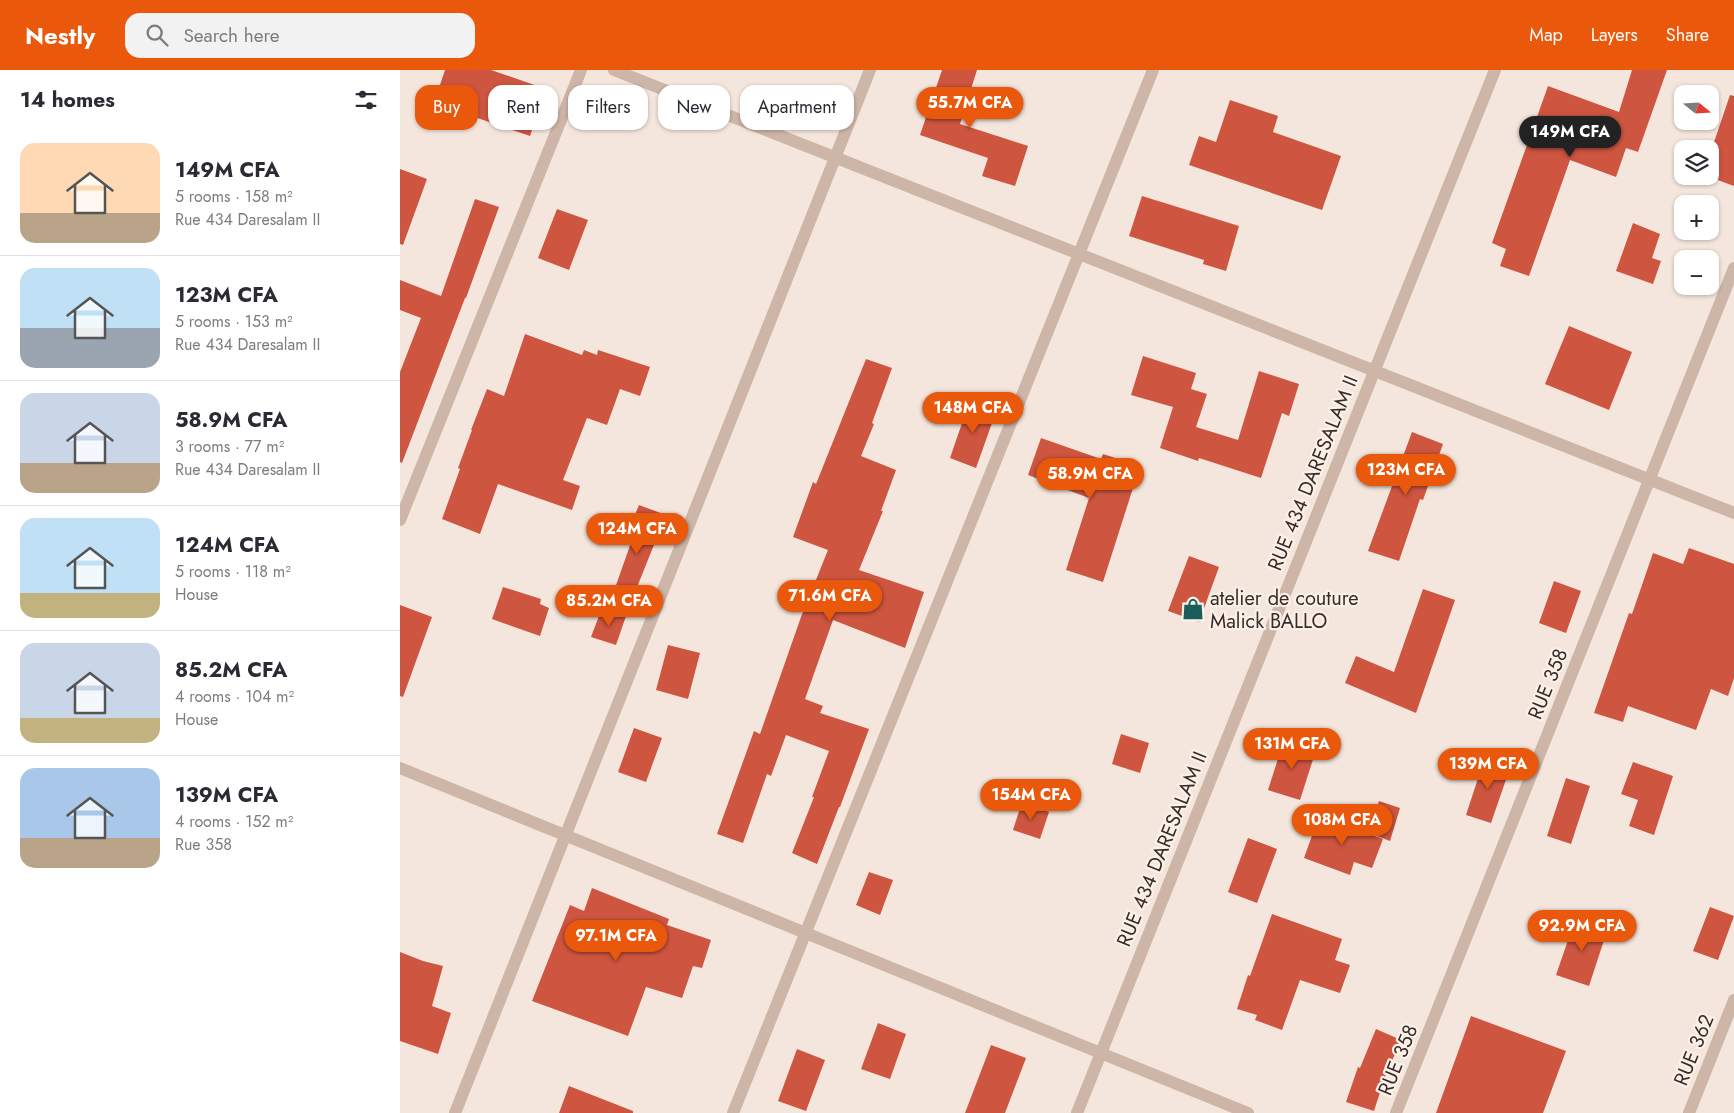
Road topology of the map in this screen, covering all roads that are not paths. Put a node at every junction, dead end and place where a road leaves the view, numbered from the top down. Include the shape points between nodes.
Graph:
1 (581, 70) edge
2 (614, 70) edge
3 (870, 70) edge
4 (1153, 70) edge
5 (1495, 70) edge
6 (835, 158) junction
7 (1078, 254) junction
8 (1734, 268) edge
9 (1374, 371) junction
10 (1650, 479) junction
11 (1734, 512) edge
12 (400, 520) edge
13 (400, 768) edge
14 (565, 835) junction
15 (805, 933) junction
16 (1734, 1000) edge
17 (1101, 1053) junction
18 (455, 1113) edge
19 (733, 1113) edge
20 (1077, 1113) edge
21 (1248, 1113) edge
22 (1396, 1113) edge
23 (1688, 1113) edge

1 - 12 street
2 - 6 street
3 - 6 street
4 - 7 street
5 - 9 street, RUE 434 DARESALAM II
6 - 7 street
6 - 14 street
7 - 9 street
7 - 15 street
8 - 10 street, RUE 358
9 - 10 street
9 - 17 street, RUE 434 DARESALAM II
10 - 11 street
10 - 22 street, RUE 358
13 - 14 street
14 - 15 street
14 - 18 street
15 - 17 street
15 - 19 street
16 - 23 street, RUE 362
17 - 20 street, RUE 434 DARESALAM II
17 - 21 street

